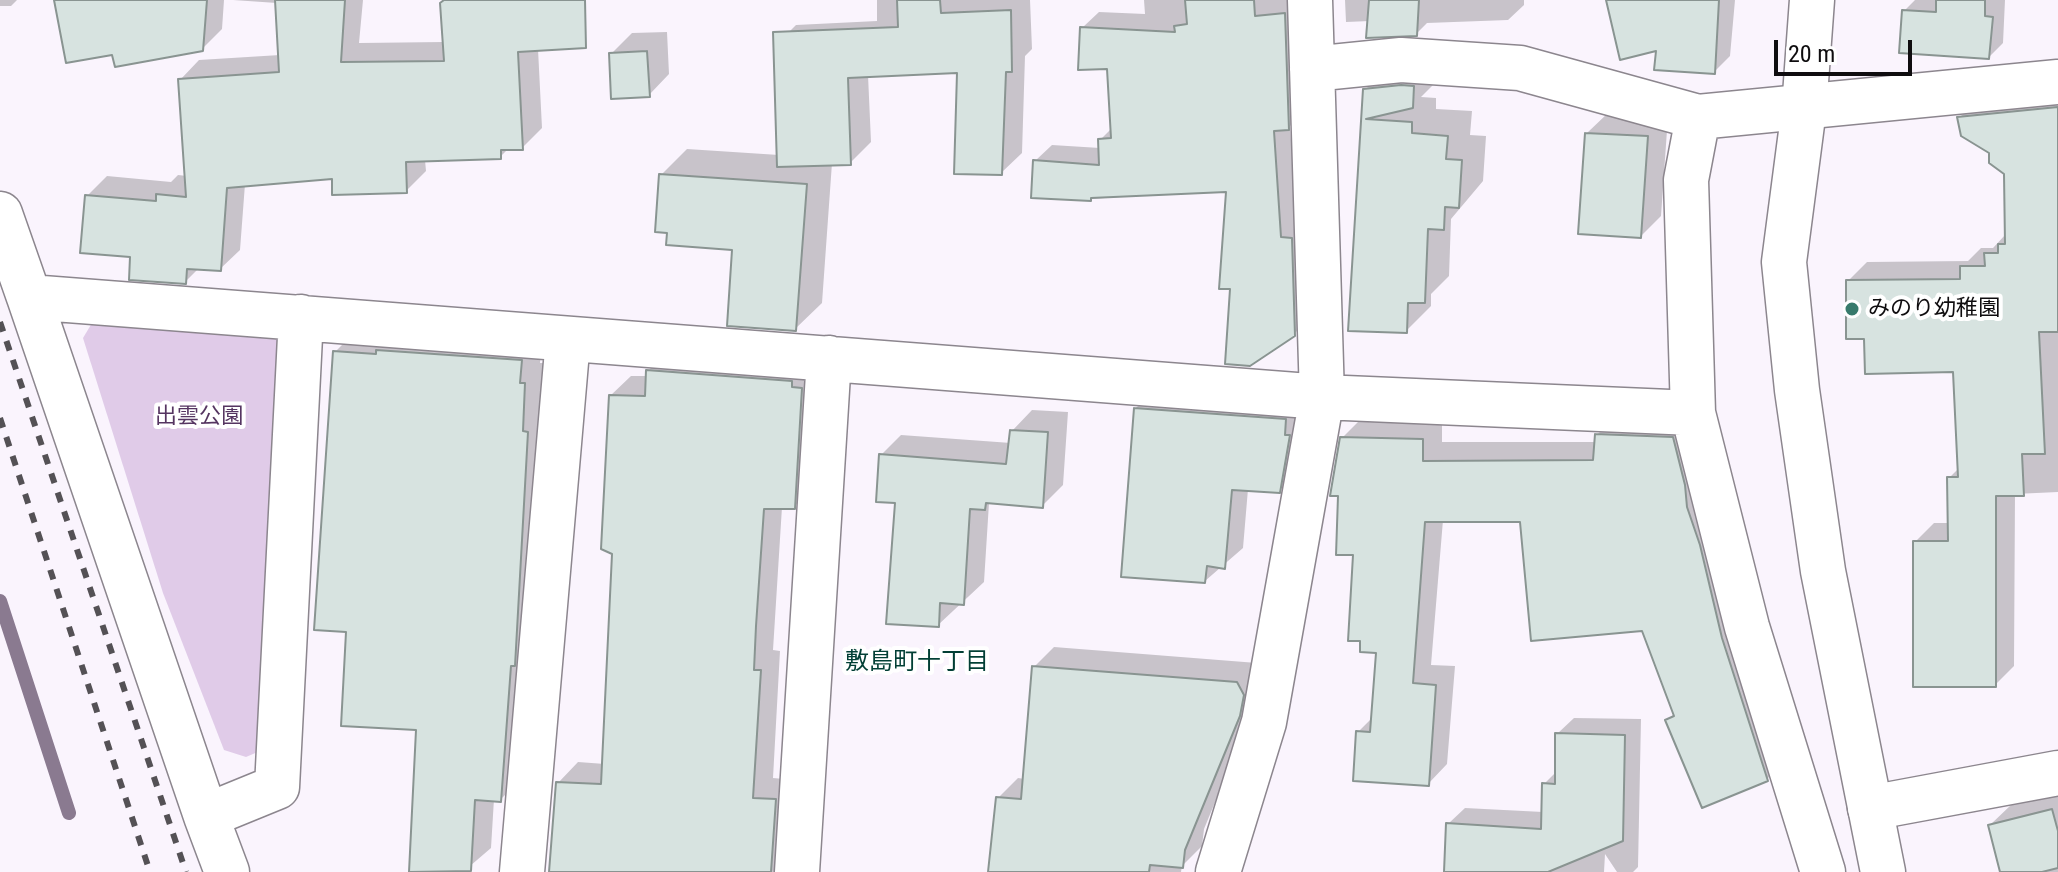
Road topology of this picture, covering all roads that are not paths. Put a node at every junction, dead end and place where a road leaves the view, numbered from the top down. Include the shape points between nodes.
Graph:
1 (1310, 0) edge
2 (1812, 0) edge
3 (1312, 69) junction
4 (2058, 82) edge
5 (1804, 109) junction
6 (1698, 117) junction
7 (0, 214) edge
8 (29, 297) junction
9 (301, 317) junction
10 (568, 339) junction
11 (829, 358) junction
12 (1322, 397) junction
13 (1693, 413) junction
14 (2058, 773) edge
15 (1870, 808) junction
16 (206, 816) junction
17 (227, 872) edge
18 (522, 872) edge
19 (797, 872) edge
20 (1218, 872) edge
21 (1823, 872) edge
22 (1881, 872) edge

1 - 3 street
2 - 5 street
3 - 6 street via 1401,60 1520,68
3 - 12 street
4 - 5 street
5 - 6 street
5 - 15 street via 1784,262 1823,571
6 - 13 street via 1686,180
7 - 8 street
8 - 9 street
8 - 16 street
9 - 10 street
9 - 16 street via 277,787
10 - 11 street
10 - 18 street
11 - 12 street
11 - 19 street
12 - 13 street
12 - 20 street via 1264,722
13 - 21 street via 1747,627
14 - 15 street
15 - 22 street
16 - 17 street

